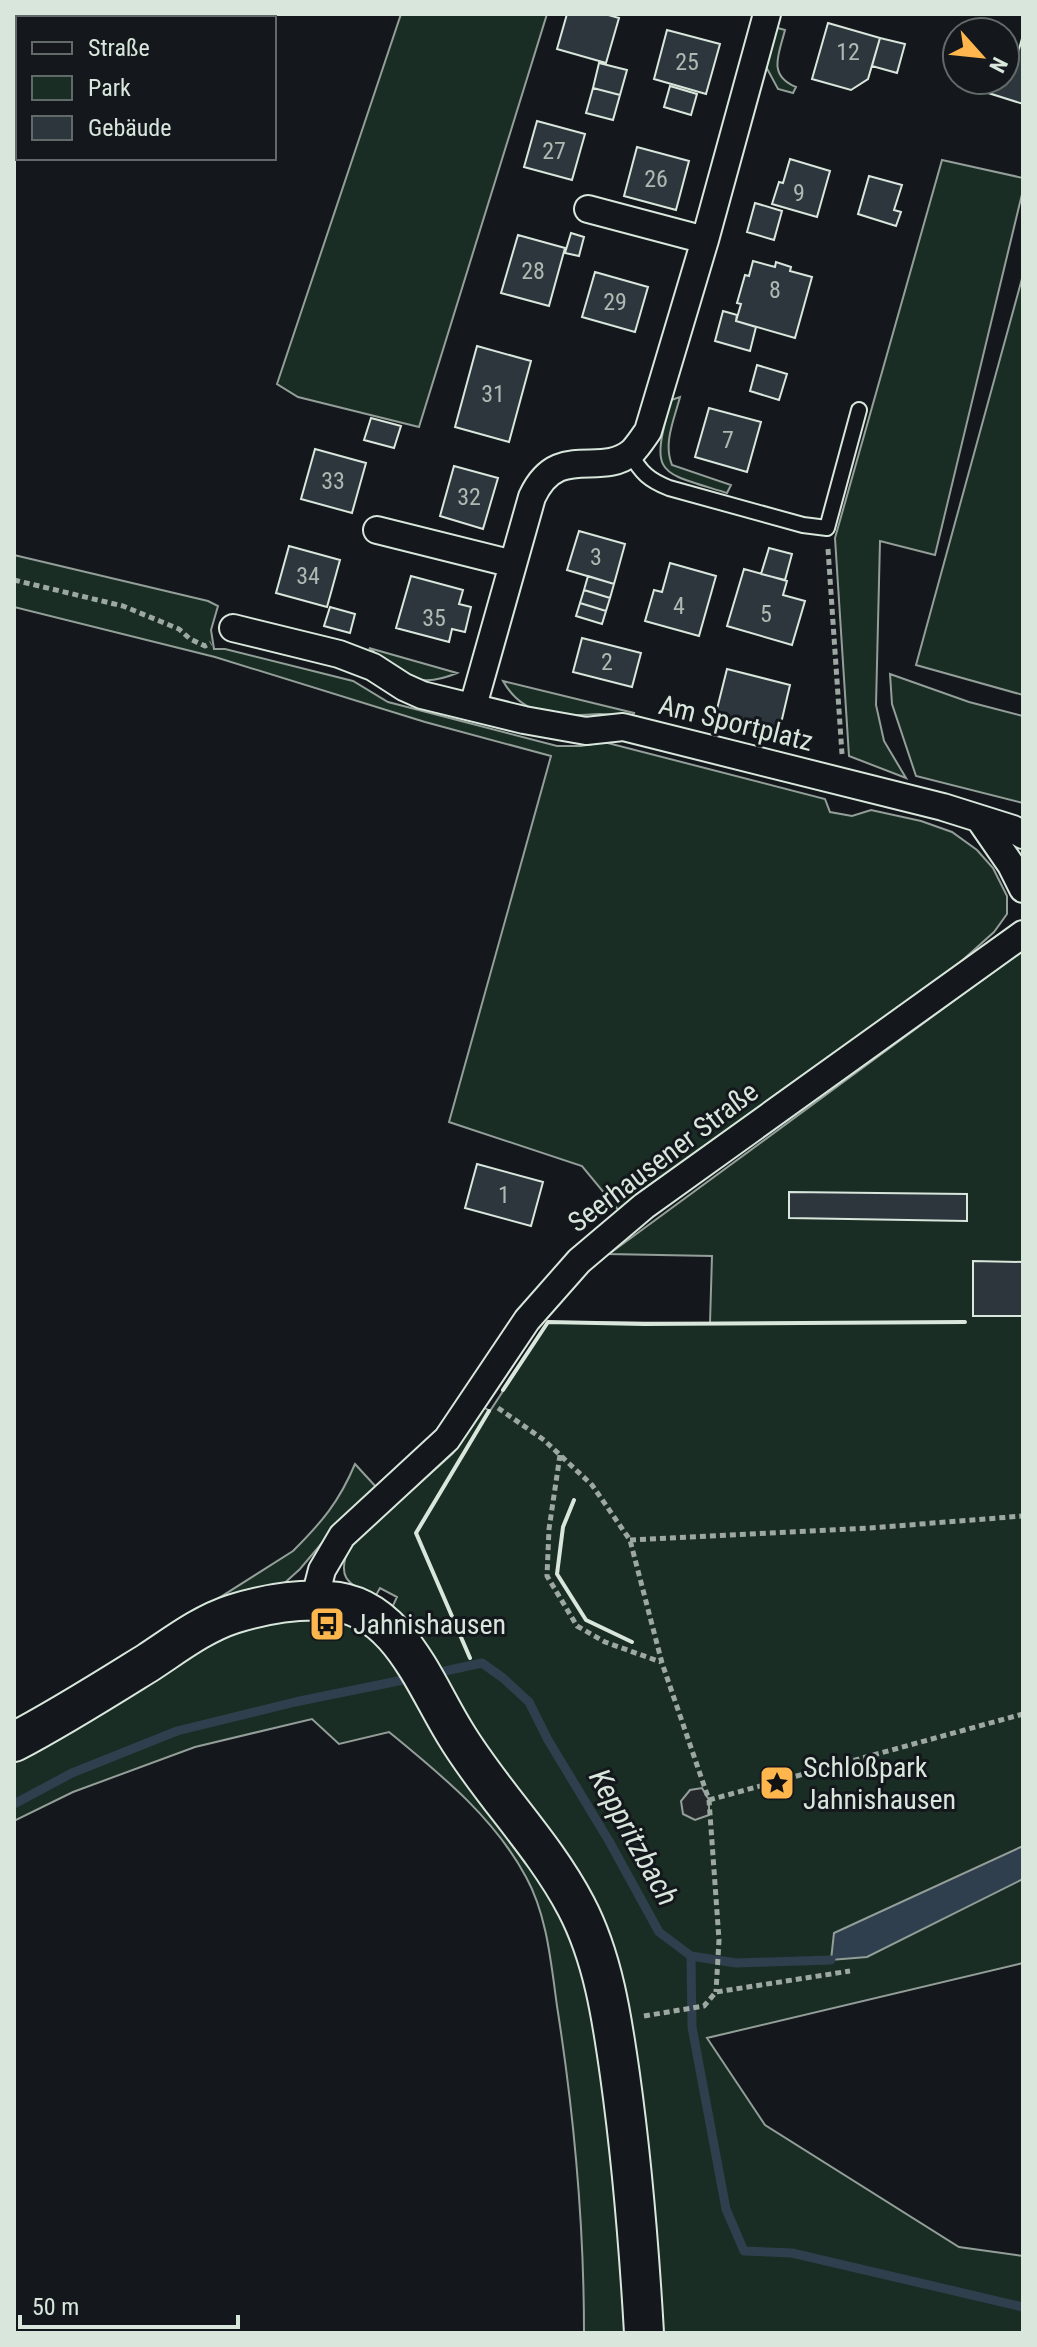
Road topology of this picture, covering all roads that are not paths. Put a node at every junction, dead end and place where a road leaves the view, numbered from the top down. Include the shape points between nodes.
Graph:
1 (767, 14) edge
2 (588, 209) dead end
3 (705, 240) junction
4 (859, 410) dead end
5 (630, 453) junction
6 (377, 530) dead end
7 (513, 564) junction
8 (233, 628) road end
9 (473, 706) junction
10 (980, 820) junction
11 (1023, 835) edge
12 (1023, 889) edge
13 (1023, 934) edge
14 (314, 1601) junction
15 (14, 1742) edge
16 (644, 2333) edge

1 - 3 street
2 - 3 street
3 - 5 street via 648,431
4 - 5 lane via 827,528 669,488 649,480
5 - 7 street via 552,470 532,497
6 - 7 street
7 - 9 street
8 - 9 street, Am Sportplatz via 339,654 422,695
9 - 10 street, Am Sportplatz via 586,731 623,727
10 - 11 street, Am Sportplatz
10 - 12 street
13 - 14 street, Seerhausener Straße via 644,1206 579,1261 548,1292 447,1439 342,1536 322,1570
14 - 15 street via 260,1607 198,1630
14 - 16 street via 344,1603 376,1616 410,1654 468,1756 507,1803 577,1907 599,1965 612,2022 630,2148

